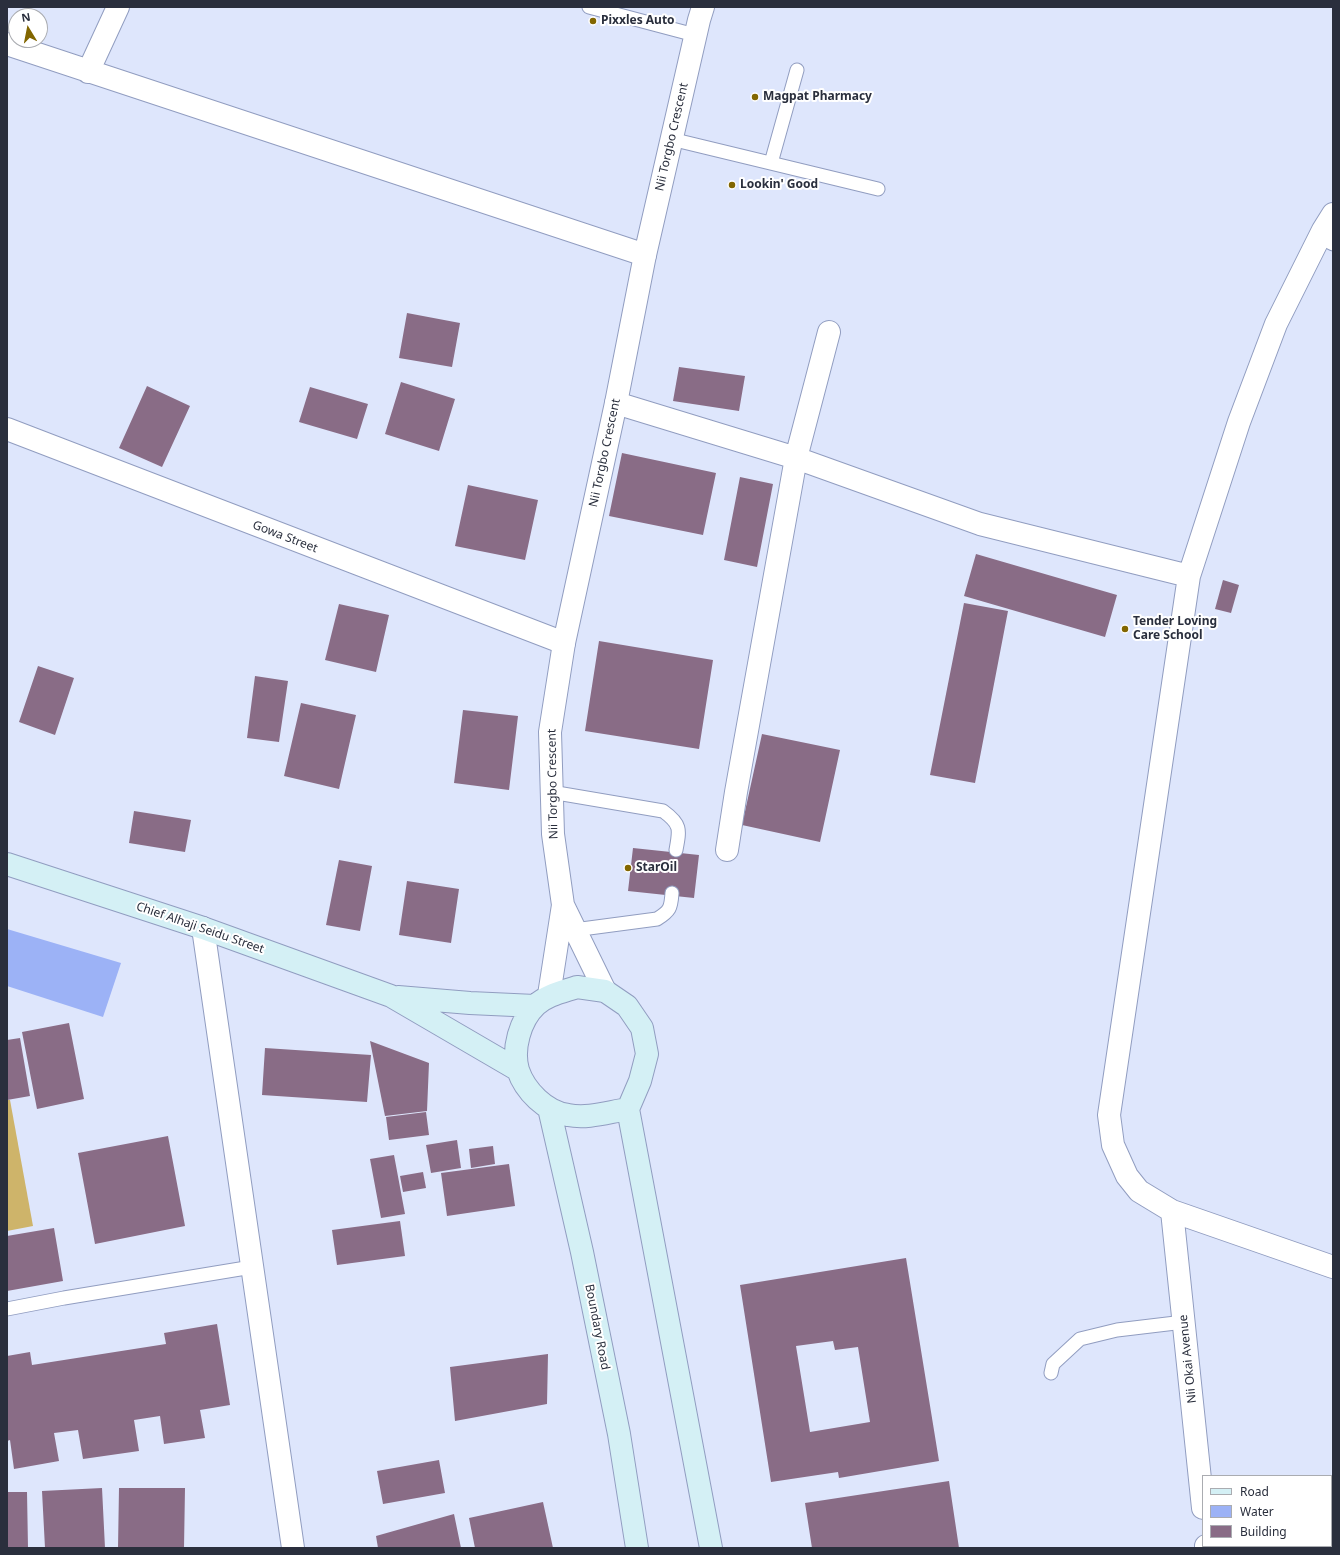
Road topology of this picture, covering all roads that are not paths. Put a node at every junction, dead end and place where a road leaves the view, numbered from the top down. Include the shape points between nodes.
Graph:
1 (118, 7) edge
2 (588, 7) edge
3 (703, 7) edge
4 (695, 35) junction
5 (7, 44) edge
6 (797, 70) dead end
7 (88, 72) junction
8 (671, 139) junction
9 (771, 164) junction
10 (878, 189) dead end
11 (1333, 214) edge
12 (1326, 240) edge
13 (645, 255) junction
14 (830, 332) dead end
15 (616, 403) junction
16 (7, 429) edge
17 (796, 458) junction
18 (1189, 576) junction
19 (564, 643) junction
20 (551, 792) junction
21 (676, 850) dead end
22 (727, 850) dead end
23 (7, 864) edge
24 (672, 893) dead end
25 (563, 905) junction
26 (203, 928) junction
27 (574, 930) junction
28 (605, 991) junction
29 (391, 996) junction
30 (542, 1001) junction
31 (518, 1070) junction
32 (549, 1108) junction
33 (628, 1109) junction
34 (1172, 1211) junction
35 (1331, 1260) edge
36 (252, 1267) junction
37 (7, 1308) edge
38 (1184, 1322) junction
39 (1051, 1372) dead end
40 (1202, 1498) edge
41 (293, 1548) edge
42 (637, 1548) edge
43 (711, 1548) edge

1 - 7 street
2 - 4 lane
3 - 4 street, Nii Torgbo Crescent
4 - 8 street, Nii Torgbo Crescent
5 - 7 street
6 - 9 lane
7 - 13 street
8 - 9 lane
8 - 13 street, Nii Torgbo Crescent
9 - 10 lane
11 - 12 street
12 - 18 street via 1276,324 1239,422
13 - 15 street, Nii Torgbo Crescent
14 - 17 street
15 - 17 street
15 - 19 street, Nii Torgbo Crescent
16 - 19 street, Gowa Street
17 - 18 street via 980,524
17 - 22 street
18 - 34 street via 1110,1116 1113,1145 1127,1176 1139,1191
19 - 20 street, Nii Torgbo Crescent via 550,732
20 - 21 lane via 663,811 675,820 679,834
20 - 25 street, Nii Torgbo Crescent via 553,834
23 - 26 main road, Chief Alhaji Seidu Street
24 - 27 lane via 671,906 666,914 657,919
25 - 27 street
25 - 30 street
26 - 29 main road, Chief Alhaji Seidu Street
26 - 36 street
27 - 28 street
28 - 30 main road via 577,987
28 - 33 main road via 627,1006 642,1028 647,1054 640,1081
29 - 30 main road, Chief Alhaji Seidu Street via 470,1003
29 - 31 main road, Chief Alhaji Seidu Street
30 - 31 main road via 522,1025 516,1047
31 - 32 main road via 530,1092
32 - 33 main road via 567,1115 586,1117
32 - 42 main road, Boundary Road via 582,1252 619,1434
33 - 43 main road
34 - 35 street via 1227,1231
34 - 38 street, Nii Okai Avenue
36 - 37 lane
36 - 41 street
38 - 39 lane via 1117,1330 1080,1339 1054,1364
38 - 40 street, Nii Okai Avenue

